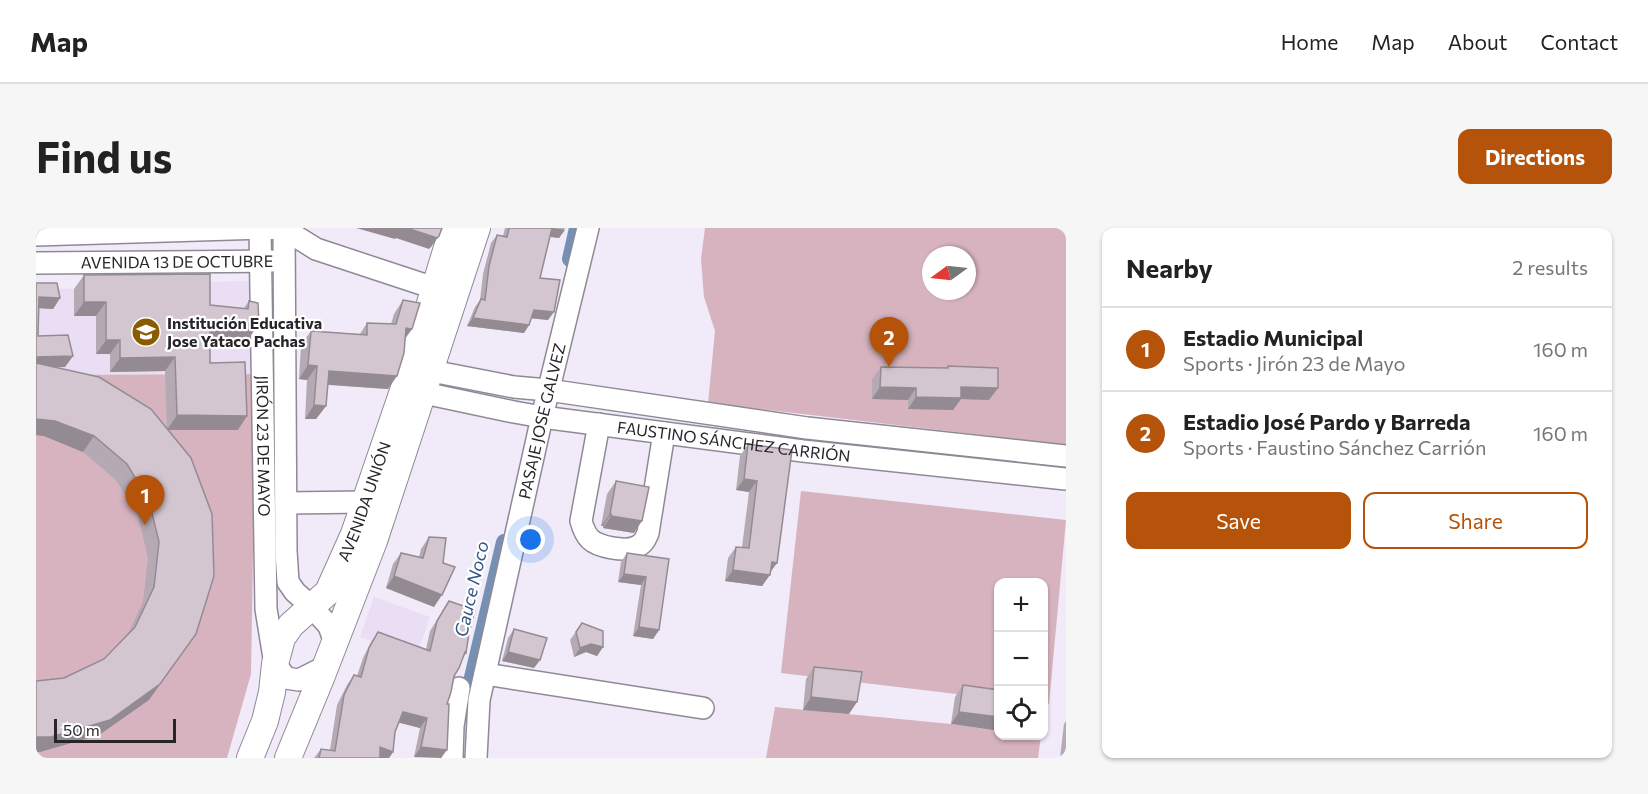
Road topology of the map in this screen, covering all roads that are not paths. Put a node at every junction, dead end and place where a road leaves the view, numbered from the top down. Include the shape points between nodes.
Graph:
1 (260, 228) edge
2 (453, 228) edge
3 (477, 228) edge
4 (588, 228) edge
5 (284, 229) edge
6 (36, 235) edge
7 (316, 249) junction
8 (285, 260) junction
9 (260, 262) junction
10 (36, 263) edge
11 (434, 288) junction
12 (418, 379) junction
13 (548, 390) junction
14 (542, 417) junction
15 (599, 424) junction
16 (807, 428) junction
17 (664, 433) junction
18 (803, 451) junction
19 (1065, 456) edge
20 (1063, 479) edge
21 (365, 502) junction
22 (285, 503) junction
23 (312, 607) junction
24 (334, 643) junction
25 (274, 664) junction
26 (325, 667) junction
27 (485, 674) junction
28 (459, 688) dead end
29 (703, 708) dead end
30 (250, 758) edge
31 (288, 758) edge
32 (452, 758) edge
33 (476, 758) edge

1 - 5 street, AVENIDA 13 DE OCTUBRE
1 - 6 street, AVENIDA 13 DE OCTUBRE
1 - 9 street, JIRÓN 23 DE MAYO
2 - 11 main road, AVENIDA UNIÓN
3 - 12 main road, AVENIDA UNIÓN
4 - 13 street, PASAJE JOSE GALVEZ
5 - 7 street, AVENIDA 13 DE OCTUBRE
5 - 8 street, JIRÓN 23 DE MAYO
7 - 8 street, AVENIDA 13 DE OCTUBRE
7 - 11 street, AVENIDA 13 DE OCTUBRE
8 - 9 street, AVENIDA 13 DE OCTUBRE
8 - 22 street, JIRÓN 23 DE MAYO
9 - 10 street, AVENIDA 13 DE OCTUBRE
9 - 25 street, JIRÓN 23 DE MAYO via 267,609
11 - 12 main road, AVENIDA UNIÓN
12 - 13 street, FAUSTINO SÁNCHEZ CARRIÓN
12 - 14 street, FAUSTINO SÁNCHEZ CARRIÓN via 514,412
12 - 21 main road, AVENIDA UNIÓN
12 - 24 main road, AVENIDA UNIÓN via 374,541
13 - 14 street, PASAJE JOSE GALVEZ
13 - 16 street, FAUSTINO SÁNCHEZ CARRIÓN
14 - 15 street, FAUSTINO SÁNCHEZ CARRIÓN
14 - 27 street, PASAJE JOSE GALVEZ
15 - 17 street, FAUSTINO SÁNCHEZ CARRIÓN
15 - 17 street via 582,521 591,540 625,549 643,543 648,533
16 - 18 street
16 - 19 street, FAUSTINO SÁNCHEZ CARRIÓN
17 - 18 street, FAUSTINO SÁNCHEZ CARRIÓN
18 - 20 street, FAUSTINO SÁNCHEZ CARRIÓN
19 - 20 street
21 - 22 street
21 - 23 main road, AVENIDA UNIÓN via 328,592
22 - 23 street, JIRÓN 23 DE MAYO via 288,582
23 - 24 street via 329,626
23 - 25 main road, AVENIDA UNIÓN via 282,638
24 - 26 main road, AVENIDA UNIÓN
25 - 26 street via 286,678 299,680
25 - 30 main road, AVENIDA UNIÓN via 265,721
26 - 31 main road, AVENIDA UNIÓN
27 - 29 street
27 - 33 street, PASAJE JOSE GALVEZ
28 - 32 street

